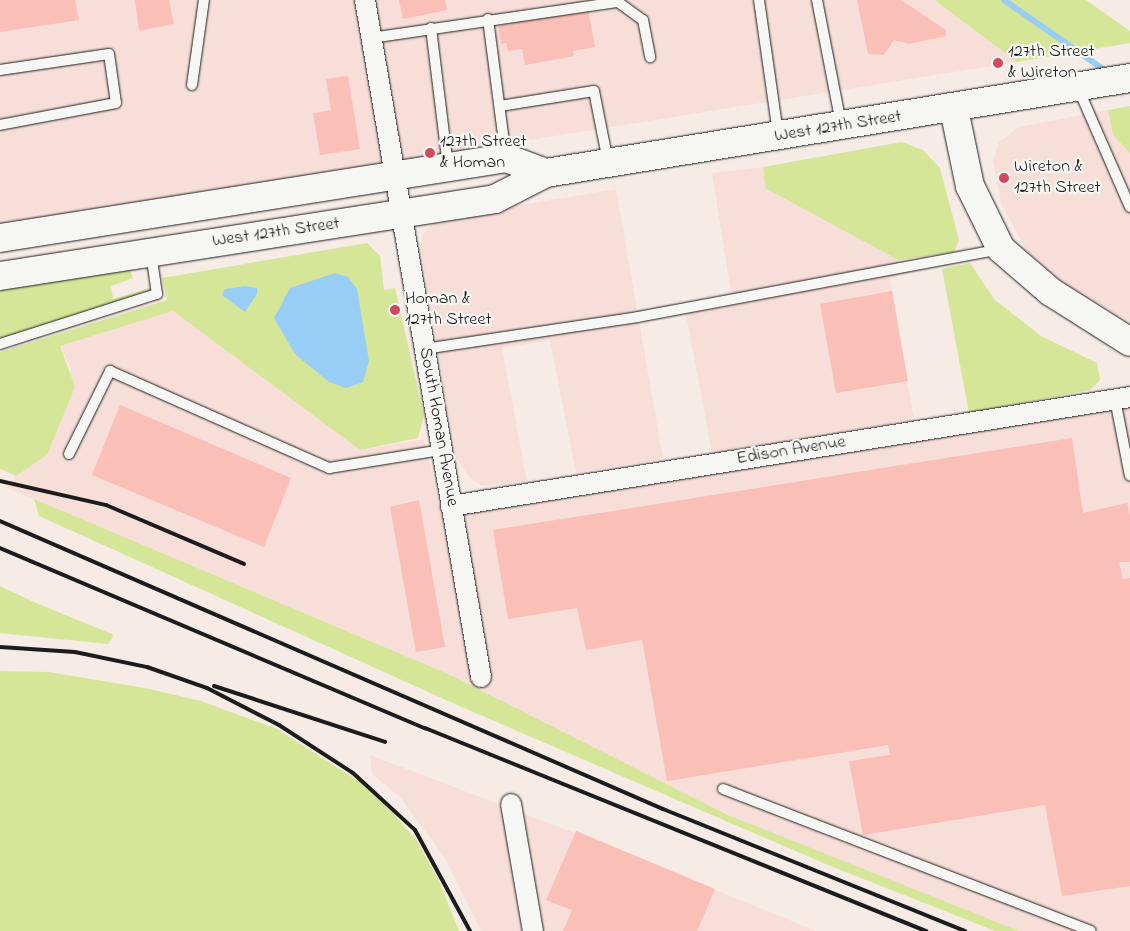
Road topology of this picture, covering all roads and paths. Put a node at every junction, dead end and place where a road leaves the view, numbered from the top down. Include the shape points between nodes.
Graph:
1 (204, 0) edge
2 (365, 0) edge
3 (759, 0) edge
4 (817, 0) edge
5 (488, 19) junction
6 (432, 28) junction
7 (371, 38) junction
8 (650, 57) dead end
9 (0, 70) edge
10 (1130, 78) edge
11 (192, 85) dead end
12 (1085, 86) junction
13 (500, 106) junction
14 (954, 109) junction
15 (0, 125) edge
16 (842, 127) junction
17 (778, 137) junction
18 (506, 158) junction
19 (609, 164) junction
20 (449, 168) junction
21 (546, 174) junction
22 (394, 177) junction
23 (1130, 206) edge
24 (401, 215) junction
25 (0, 238) edge
26 (1001, 249) junction
27 (151, 252) junction
28 (0, 276) edge
29 (1130, 342) edge
30 (0, 344) edge
31 (424, 349) junction
32 (1122, 398) edge
33 (442, 450) junction
34 (69, 454) dead end
35 (1130, 476) edge
36 (451, 506) junction
37 (481, 677) dead end
38 (723, 790) dead end
39 (511, 804) dead end
40 (532, 931) edge
41 (1091, 931) edge

1 - 11 lane
2 - 7 street, South Homan Avenue
3 - 17 lane
4 - 16 lane
5 - 6 lane
5 - 8 lane via 618,2 643,20
5 - 13 lane
6 - 7 lane
6 - 20 lane
7 - 22 street, South Homan Avenue
9 - 15 lane via 109,54 116,102
10 - 12 main road, West 127th Street
12 - 14 main road, West 127th Street
12 - 23 lane
13 - 18 lane
13 - 19 lane via 594,90
14 - 16 main road, West 127th Street
14 - 26 main road via 970,186
16 - 17 main road, West 127th Street
17 - 19 main road, West 127th Street
18 - 20 main road, West 127th Street
18 - 21 main road
19 - 21 main road, West 127th Street
20 - 22 main road, West 127th Street
21 - 24 main road, West 127th Street via 495,199
22 - 24 street, South Homan Avenue
22 - 25 main road, West 127th Street
24 - 27 main road, West 127th Street
24 - 31 street, South Homan Avenue
26 - 29 main road via 1051,292
26 - 31 lane via 638,317
27 - 28 main road, West 127th Street
27 - 30 lane via 157,294
31 - 33 street, South Homan Avenue
32 - 35 lane
32 - 36 street, Edison Avenue
33 - 34 lane via 330,468 110,371
33 - 36 street, South Homan Avenue
36 - 37 street, South Homan Avenue
38 - 41 lane
39 - 40 street

